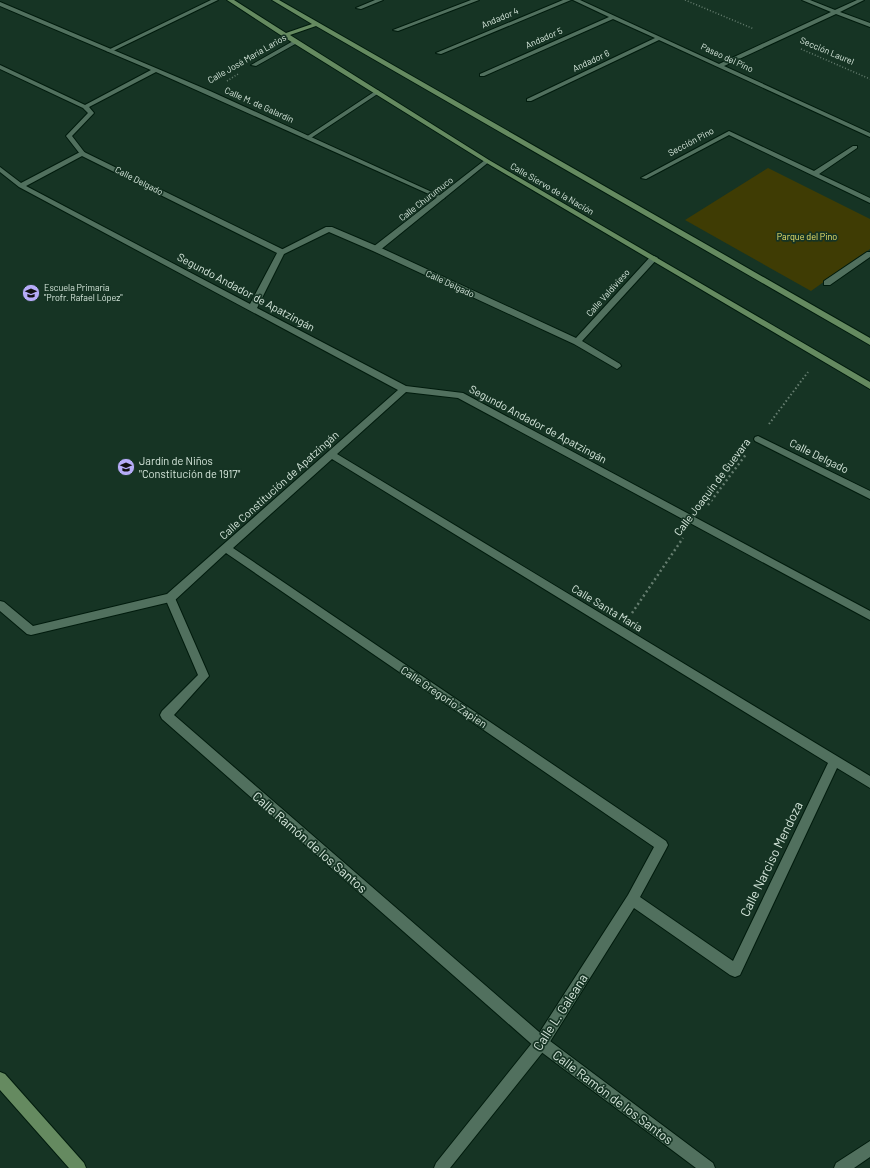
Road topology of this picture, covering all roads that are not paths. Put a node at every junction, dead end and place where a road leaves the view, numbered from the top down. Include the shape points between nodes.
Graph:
1 (216, 0) edge
2 (230, 0) edge
3 (275, 0) edge
4 (380, 0) edge
5 (476, 0) edge
6 (568, 0) edge
7 (576, 0) edge
8 (805, 0) edge
9 (861, 0) edge
10 (0, 4) edge
11 (359, 8) dead end
12 (835, 12) junction
13 (613, 17) junction
14 (316, 24) junction
15 (870, 26) edge
16 (396, 30) dead end
17 (284, 35) junction
18 (660, 38) junction
19 (295, 42) junction
20 (109, 51) junction
21 (439, 53) dead end
22 (254, 65) road end
23 (721, 65) junction
24 (0, 67) edge
25 (155, 70) junction
26 (482, 75) dead end
27 (377, 92) junction
28 (528, 100) dead end
29 (85, 107) junction
30 (870, 135) edge
31 (310, 137) junction
32 (855, 147) dead end
33 (82, 153) junction
34 (487, 161) junction
35 (0, 169) edge
36 (814, 174) junction
37 (644, 178) dead end
38 (21, 186) junction
39 (442, 198) junction
40 (870, 201) edge
41 (376, 249) junction
42 (281, 252) junction
43 (870, 254) edge
44 (654, 258) junction
45 (828, 283) dead end
46 (252, 309) junction
47 (577, 342) junction
48 (870, 342) edge
49 (617, 366) dead end
50 (870, 386) edge
51 (404, 389) junction
52 (758, 439) road end
53 (331, 454) junction
54 (870, 495) edge
55 (226, 548) junction
56 (170, 598) junction
57 (0, 605) edge
58 (870, 616) edge
59 (835, 761) junction
60 (870, 782) edge
61 (662, 845) joint
62 (632, 899) junction
63 (541, 1043) junction
64 (0, 1079) edge
65 (870, 1148) edge
66 (79, 1168) edge
67 (441, 1168) edge
68 (708, 1168) edge
69 (841, 1168) edge

1 - 20 street
2 - 17 main road, Calle Siervo de la Nación
3 - 14 main road
4 - 11 street
5 - 16 street
6 - 21 street, Andador 4
7 - 13 street, Paseo del Pino
8 - 12 street
9 - 12 street, Sección Laurel
10 - 20 street, Calle M. de Galardín
12 - 15 street
12 - 23 street, Sección Laurel
13 - 18 street, Paseo del Pino
13 - 26 street, Andador 5
14 - 17 main road
14 - 48 main road
17 - 19 main road, Calle Siervo de la Nación
18 - 23 street, Paseo del Pino
18 - 28 street, Andador 6
19 - 22 street, Calle José María Larios
19 - 27 main road, Calle Siervo de la Nación
20 - 25 street, Calle M. de Galardín
23 - 30 street, Paseo del Pino
24 - 29 street
25 - 29 street
25 - 31 street, Calle M. de Galardín
27 - 31 street
27 - 34 main road, Calle Siervo de la Nación
29 - 33 street, Calle Delgado via 91,114 69,136
31 - 39 street, Calle M. de Galardín
32 - 36 street
33 - 38 street
33 - 42 street, Calle Delgado
34 - 39 street, Calle Churumuco
34 - 44 main road, Calle Siervo de la Nación
35 - 38 street, Segundo Andador de Apatzingán
36 - 37 street, Sección Pino via 729,133
36 - 40 street, Sección Pino
38 - 46 street, Segundo Andador de Apatzingán
39 - 41 street, Calle Churumuco
41 - 42 street, Calle Delgado via 329,230
41 - 47 street, Calle Delgado
42 - 46 street
43 - 45 street
44 - 47 street, Calle Valdivieso
44 - 50 main road, Calle Siervo de la Nación
46 - 51 street, Segundo Andador de Apatzingán
47 - 49 street, Calle Delgado
51 - 53 street, Calle Constitución de Apatzingán
51 - 58 street, Segundo Andador de Apatzingán via 460,395
52 - 54 street, Calle Delgado
53 - 55 street, Calle Constitución de Apatzingán
53 - 59 street, Calle Santa María
55 - 56 street, Calle Constitución de Apatzingán
55 - 61 street, Calle Gregorio Zapien
56 - 57 street via 31,631
56 - 63 street, Calle Ramón de los Santos via 204,676 166,715
59 - 60 street, Calle Santa María
59 - 62 street, Calle Narciso Mendoza via 734,970
61 - 62 street, Calle L. Galeana
62 - 63 street, Calle L. Galeana
63 - 67 street, Calle L. Galeana
63 - 68 street, Calle Ramón de los Santos
64 - 66 main road
65 - 69 street

